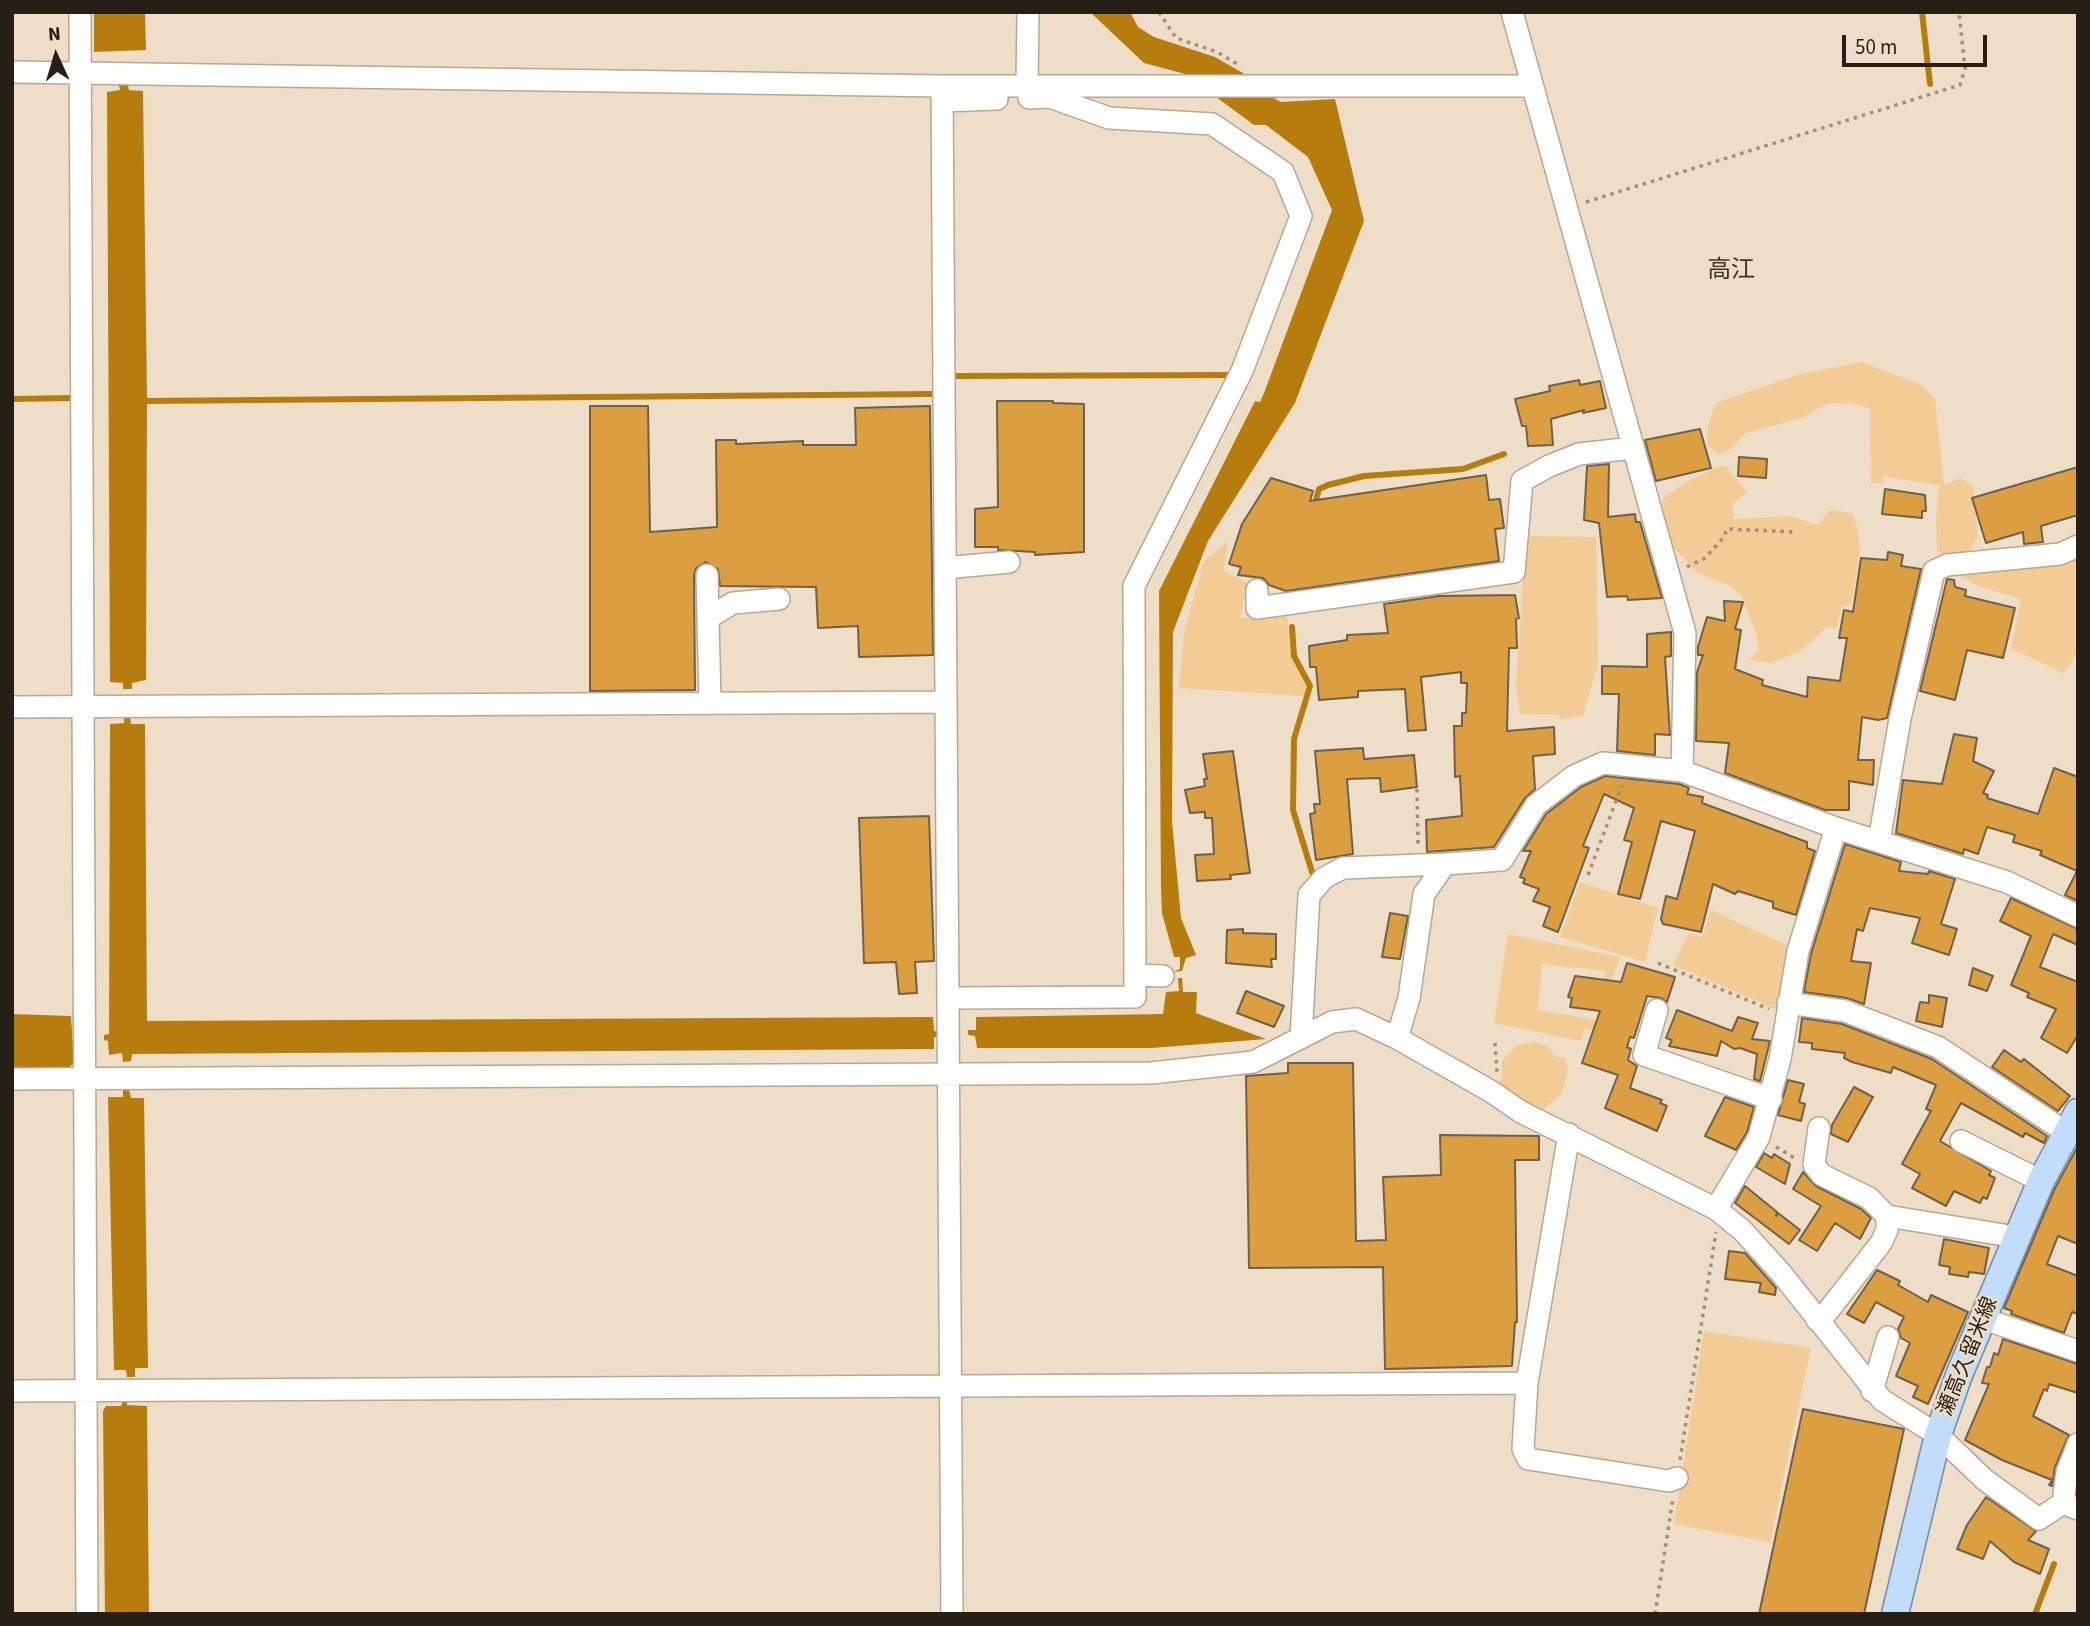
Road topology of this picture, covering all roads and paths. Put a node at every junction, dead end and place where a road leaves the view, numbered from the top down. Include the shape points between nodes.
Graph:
1 (80, 12) edge
2 (1028, 12) edge
3 (1159, 12) edge
4 (1512, 12) edge
5 (1959, 12) edge
6 (12, 72) edge
7 (80, 72) junction
8 (1260, 83) junction
9 (1027, 85) junction
10 (1531, 86) junction
11 (942, 93) junction
12 (1566, 208) junction
13 (1633, 448) junction
14 (1796, 532) dead end
15 (2078, 546) edge
16 (1009, 562) dead end
17 (945, 568) junction
18 (1667, 568) junction
19 (707, 575) dead end
20 (1257, 590) dead end
21 (779, 599) dead end
22 (708, 618) junction
23 (946, 702) junction
24 (710, 703) junction
25 (12, 707) edge
26 (92, 707) junction
27 (1628, 764) junction
28 (1682, 771) junction
29 (1417, 789) dead end
30 (1836, 828) junction
31 (1879, 841) junction
32 (1445, 864) junction
33 (1418, 865) junction
34 (1588, 875) dead end
35 (2078, 916) edge
36 (1658, 963) dead end
37 (1135, 975) junction
38 (1163, 976) dead end
39 (950, 998) junction
40 (1787, 1009) junction
41 (1657, 1010) dead end
42 (1301, 1038) junction
43 (1397, 1038) junction
44 (1495, 1043) dead end
45 (950, 1074) junction
46 (12, 1079) edge
47 (84, 1079) junction
48 (1492, 1092) junction
49 (1771, 1099) junction
50 (1819, 1128) dead end
51 (2069, 1129) edge
52 (1569, 1134) junction
53 (1759, 1137) junction
54 (1961, 1141) dead end
55 (1822, 1175) junction
56 (2041, 1181) junction
57 (1718, 1211) junction
58 (1887, 1216) junction
59 (2004, 1236) dead end
60 (1984, 1319) junction
61 (1817, 1320) junction
62 (1888, 1337) dead end
63 (2078, 1351) edge
64 (1527, 1383) junction
65 (951, 1385) junction
66 (12, 1391) edge
67 (1872, 1391) junction
68 (93, 1392) junction
69 (1938, 1435) junction
70 (2078, 1444) edge
71 (1677, 1478) junction
72 (2071, 1506) edge
73 (87, 1614) edge
74 (951, 1614) edge
75 (1655, 1614) edge
76 (1895, 1614) edge

1 - 7 street
2 - 9 street
3 - 8 path via 1176,38 1217,52
4 - 10 street
5 - 12 path via 1965,69 1960,85
6 - 7 street
7 - 11 street
7 - 26 street
8 - 9 street
8 - 10 street
9 - 11 street
10 - 12 street
11 - 17 street
11 - 37 street via 1050,97 1108,118 1212,124 1283,172 1301,216 1242,371 1134,586
12 - 13 street
13 - 18 street
13 - 20 street via 1580,454 1522,481 1514,572 1257,608
14 - 18 path via 1727,529 1705,558 1692,566
15 - 31 street via 2060,554 1947,565 1934,571 1900,719
16 - 17 street
17 - 23 street
18 - 28 street via 1685,633
19 - 22 street
21 - 22 street via 733,603
22 - 24 street
23 - 24 street
23 - 39 street
24 - 26 street
25 - 26 street
26 - 47 street
27 - 28 street
27 - 32 street via 1603,763 1574,776 1536,805 1502,860
27 - 34 path
28 - 30 street
29 - 33 path
30 - 31 street
30 - 40 street via 1798,951
31 - 35 street via 2007,882
32 - 33 street
32 - 43 street via 1424,894 1409,998
33 - 42 street via 1343,868 1324,878 1309,895
36 - 40 path
37 - 38 street
37 - 39 street via 1135,997
39 - 45 street
40 - 49 street
40 - 51 street via 1845,1011 1938,1047
41 - 49 street via 1643,1055
42 - 43 street via 1332,1022 1356,1019
42 - 45 street via 1253,1062 1151,1073
43 - 48 street
44 - 48 path via 1497,1081
45 - 47 street
45 - 65 street
46 - 47 street
47 - 68 street
48 - 52 street via 1521,1112
49 - 53 street
50 - 55 street via 1814,1165
51 - 56 main road, 瀬高久留米線
52 - 57 street
52 - 64 street
53 - 55 path
53 - 57 street
54 - 56 street
55 - 58 street via 1869,1198
56 - 60 main road, 瀬高久留米線
57 - 61 street via 1742,1230
57 - 71 path
58 - 59 street
58 - 61 street via 1881,1243
60 - 63 street
60 - 69 main road, 瀬高久留米線
61 - 67 street
62 - 67 street
64 - 65 street
64 - 71 street via 1523,1449 1528,1459 1669,1481
65 - 68 street
65 - 74 street
66 - 68 street
67 - 69 street
68 - 73 street
69 - 72 street via 1984,1480 2039,1519
69 - 76 main road, 瀬高久留米線
70 - 72 street via 2067,1472
71 - 75 path

